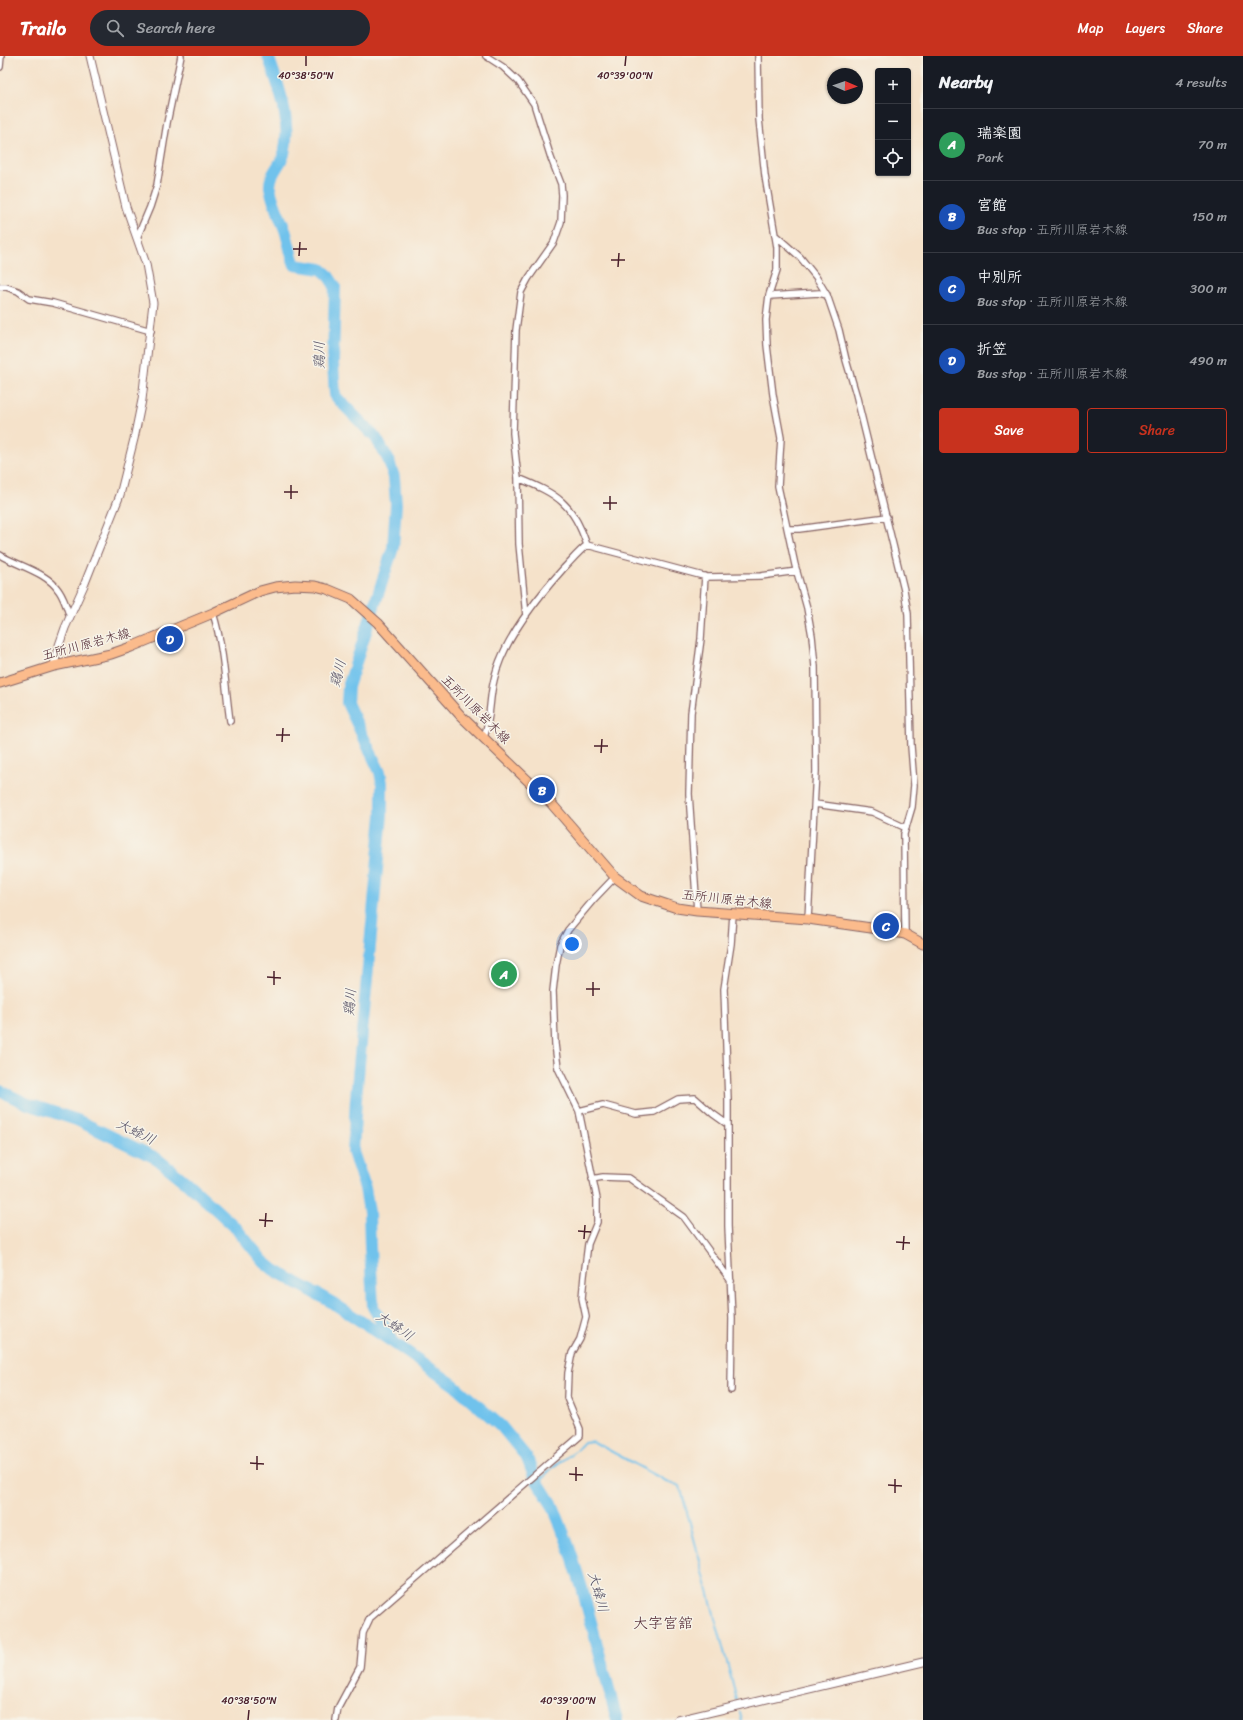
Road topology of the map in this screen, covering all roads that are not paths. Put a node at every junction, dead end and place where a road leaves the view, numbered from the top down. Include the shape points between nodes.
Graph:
1 (1, 56) edge
2 (90, 56) edge
3 (181, 56) edge
4 (486, 56) edge
5 (758, 56) edge
6 (0, 67) edge
7 (775, 235) junction
8 (137, 238) junction
9 (0, 287) edge
10 (827, 295) junction
11 (768, 296) junction
12 (151, 331) junction
13 (518, 478) junction
14 (887, 517) junction
15 (788, 529) junction
16 (587, 545) junction
17 (0, 554) edge
18 (797, 571) junction
19 (705, 576) junction
20 (213, 613) junction
21 (526, 616) junction
22 (70, 617) junction
23 (54, 666) junction
24 (0, 683) edge
25 (230, 722) dead end
26 (484, 737) junction
27 (815, 804) junction
28 (906, 828) junction
29 (616, 877) junction
30 (697, 910) junction
31 (733, 914) junction
32 (808, 919) junction
33 (905, 934) junction
34 (923, 944) edge
35 (579, 1111) junction
36 (727, 1124) junction
37 (592, 1179) junction
38 (731, 1282) junction
39 (731, 1390) dead end
40 (923, 1662) edge
41 (336, 1720) edge
42 (678, 1720) edge

1 - 6 street
2 - 8 street via 126,207
3 - 8 street via 156,185
4 - 13 street via 518,81 534,104 562,184 561,222 554,242 528,279 518,300 513,412
5 - 7 street via 759,119
7 - 10 street via 800,257 816,276
7 - 11 street via 777,270
8 - 12 street via 150,281 153,303
9 - 12 street via 18,291 28,299 53,303
10 - 11 street via 819,293
10 - 14 street via 839,330
11 - 15 street via 767,345 781,438 778,486
12 - 22 street via 142,400 120,495
13 - 16 street via 542,488 562,501 582,530
13 - 21 street via 519,544
14 - 15 street
14 - 28 street via 908,614 914,785 912,807
15 - 18 street
16 - 19 street
16 - 21 street via 550,583
17 - 22 street via 52,583 59,591
18 - 19 street via 761,576
18 - 27 street via 807,608 815,668
19 - 30 street via 701,639 691,714 689,794
20 - 23 main road, 五所川原岩木線 via 124,649
20 - 25 street via 222,651
20 - 26 main road, 五所川原岩木線 via 260,591 275,587 315,586 351,599 378,623 461,716
21 - 26 street via 508,643 494,679 489,724
22 - 23 street
23 - 24 main road, 五所川原岩木線
26 - 29 main road, 五所川原岩木線 via 550,802
27 - 28 street via 872,812
27 - 32 street
28 - 33 street
29 - 30 main road, 五所川原岩木線 via 641,896 677,908
29 - 35 street via 568,930 560,945 556,965 555,1044 558,1068
30 - 31 main road, 五所川原岩木線
31 - 32 main road, 五所川原岩木線
31 - 36 street via 724,989
32 - 33 main road, 五所川原岩木線
33 - 34 main road, 五所川原岩木線
35 - 36 street via 603,1105 636,1114 654,1112 678,1099 695,1098
35 - 37 street
36 - 38 street
37 - 38 street via 629,1178 684,1217
37 - 41 street via 597,1199 598,1222 588,1244 582,1298 586,1317 580,1338 572,1353 568,1373 567,1398 580,1429 580,1436 370,1618 363,1633 360,1667 338,1708
38 - 39 street
40 - 42 street

